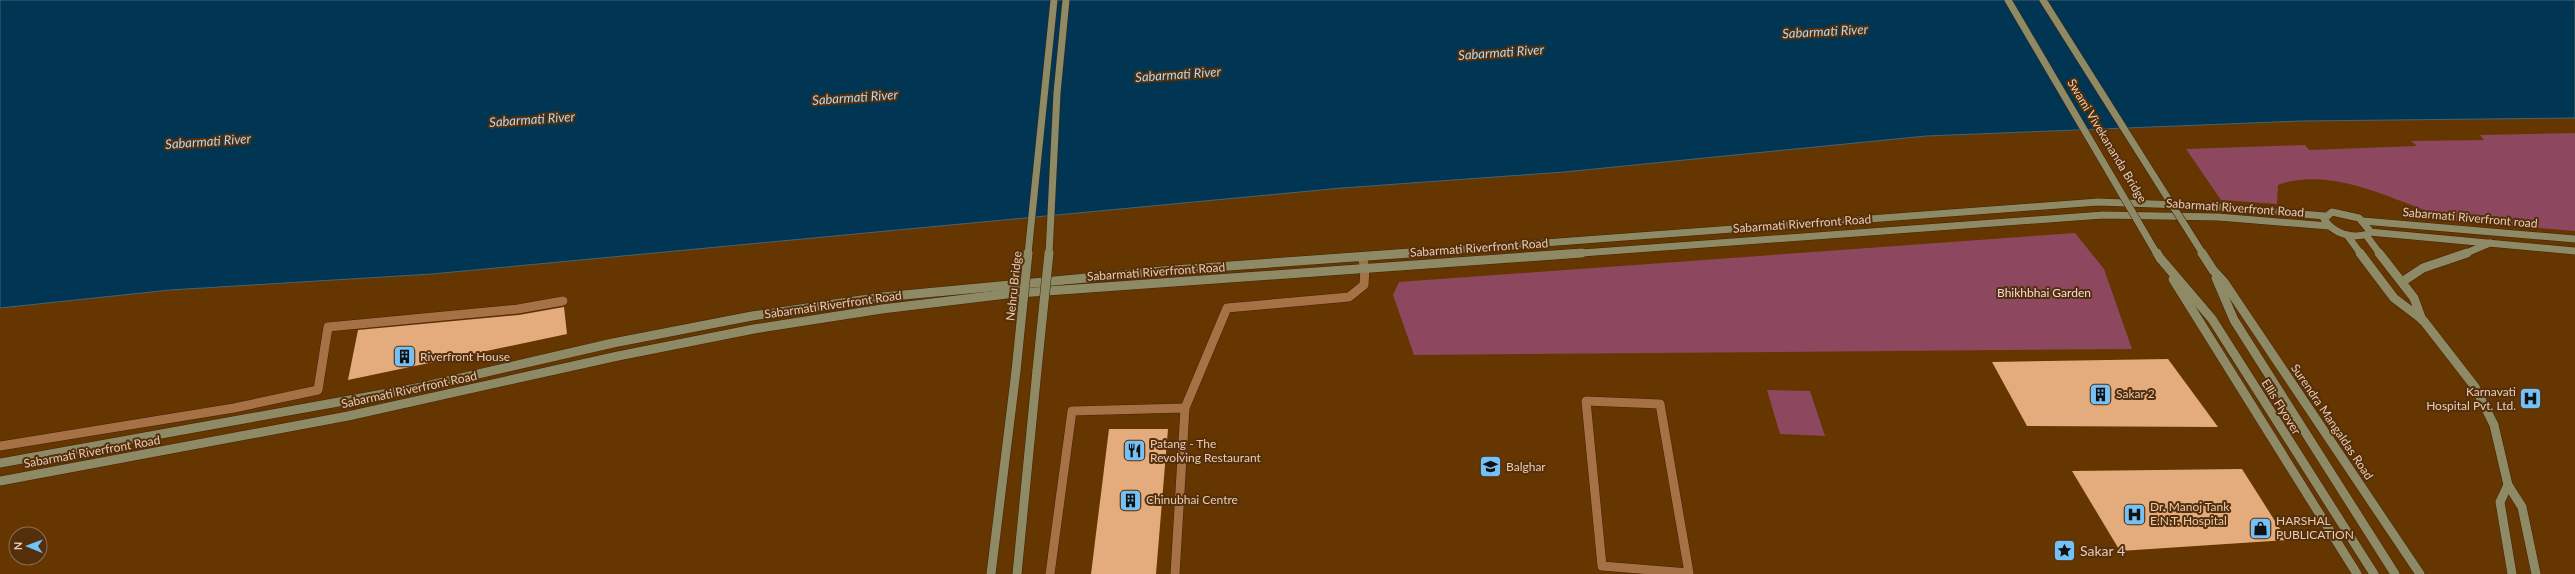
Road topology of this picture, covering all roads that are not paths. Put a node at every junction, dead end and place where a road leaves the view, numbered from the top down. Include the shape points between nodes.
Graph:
1 (1054, 0) edge
2 (1066, 0) edge
3 (2008, 0) edge
4 (2043, 0) edge
5 (2325, 216) junction
6 (2363, 221) junction
7 (2329, 226) junction
8 (2367, 233) junction
9 (2347, 235) junction
10 (2575, 239) edge
11 (2490, 243) junction
12 (2575, 251) edge
13 (1362, 258) junction
14 (2160, 258) junction
15 (1366, 268) junction
16 (2213, 270) junction
17 (2224, 282) joint
18 (2402, 282) junction
19 (563, 301) dead end
20 (2423, 320) junction
21 (467, 377) junction
22 (464, 391) junction
23 (234, 408) junction
24 (1185, 408) junction
25 (232, 423) junction
26 (0, 446) edge
27 (0, 463) edge
28 (0, 481) edge
29 (2508, 485) junction
30 (2414, 563) junction
31 (1689, 573) edge
32 (991, 574) edge
33 (1017, 574) edge
34 (1050, 574) edge
35 (1175, 574) edge
36 (2357, 574) edge
37 (2374, 574) edge
38 (2395, 574) edge
39 (2420, 574) edge
40 (2428, 574) edge
41 (2512, 574) edge
42 (2536, 574) edge

1 - 32 street, Nehru Bridge, bridge via 1045,69 1031,236
2 - 33 street, bridge via 1057,93 1051,232
3 - 14 street, Swami Vivekananda Bridge, bridge
4 - 16 street, Swami Vivekananda Bridge, bridge
5 - 6 street, Sabarmati Riverfront Road via 2332,212 2345,213
5 - 7 street
5 - 13 street, Sabarmati Riverfront Road via 2208,206 2098,202
6 - 8 street via 2368,227
6 - 10 street, Sabarmati Riverfront road
7 - 9 street
7 - 15 street, Sabarmati Riverfront Road via 2218,217 2103,215
8 - 9 street, Sabarmati Riverfront road
8 - 11 street, Sabarmati Riverfront road
8 - 18 street
9 - 20 street via 2394,298
11 - 12 street, Sabarmati Riverfront road
11 - 18 street via 2478,250 2429,264
13 - 15 street
13 - 21 street, Sabarmati Riverfront Road via 1038,281 882,296 759,315 629,340
14 - 36 street, Swami Vivekananda Bridge
14 - 37 street, Ellis Flyover via 2212,319
15 - 22 street, Sabarmati Riverfront Road via 1007,294 882,309 754,329 618,356
15 - 24 street via 1364,285 1349,297 1227,308
16 - 17 street, Swami Vivekananda Bridge
16 - 38 street, Ellis Flyover via 2238,326
17 - 30 street, Surendra Mangaldas Road
18 - 20 street via 2414,298
19 - 23 street via 518,309 328,327 318,390
20 - 29 street via 2475,387 2491,418
21 - 22 street
21 - 25 street, Sabarmati Riverfront Road
22 - 28 street, Sabarmati Riverfront Road via 348,416
23 - 25 street
23 - 26 street
24 - 34 street via 1072,411
24 - 35 street
25 - 27 street, Sabarmati Riverfront Road
29 - 41 street via 2500,502
29 - 42 street via 2522,507
30 - 39 street, Surendra Mangaldas Road
30 - 40 street
31 - 31 street via 1660,404 1586,401 1602,566

